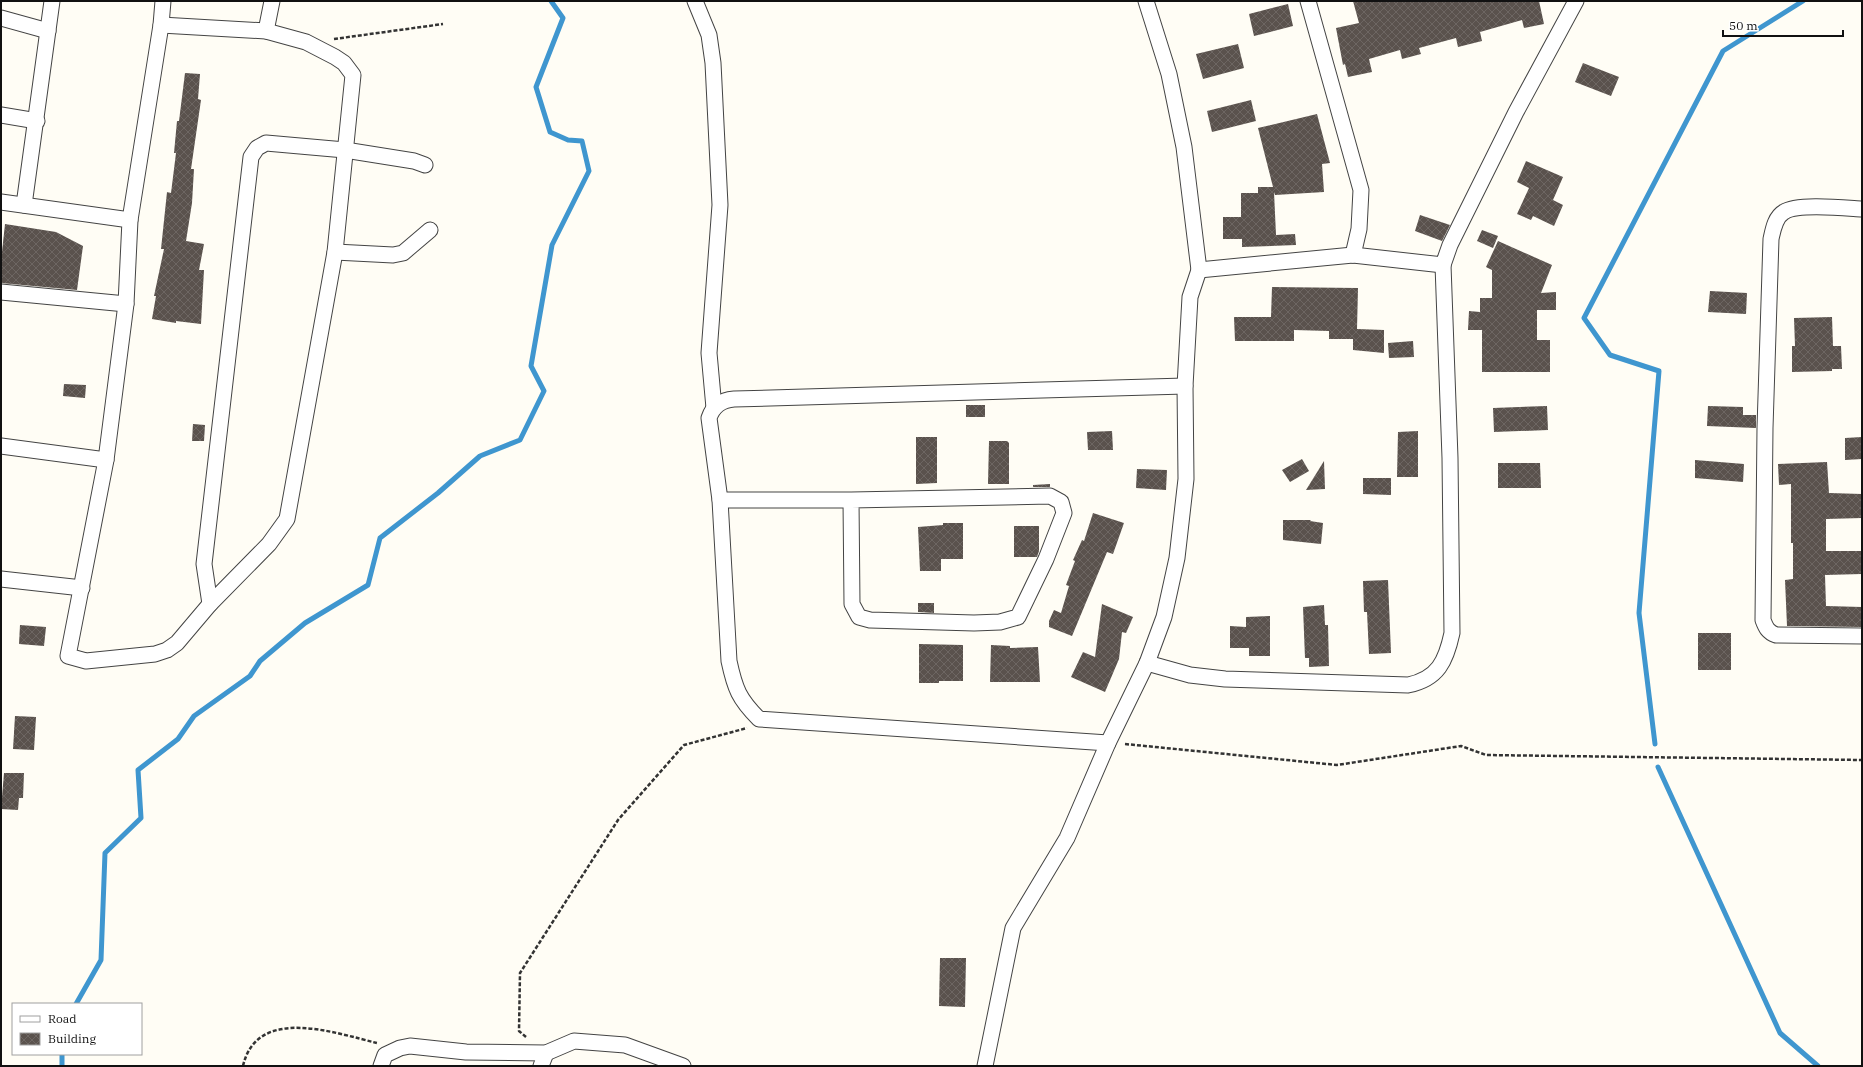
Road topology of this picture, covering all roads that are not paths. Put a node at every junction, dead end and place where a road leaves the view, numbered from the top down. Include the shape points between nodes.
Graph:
1 (52, 1) edge
2 (163, 1) edge
3 (272, 1) edge
4 (695, 1) edge
5 (1146, 1) edge
6 (1308, 1) edge
7 (1576, 1) edge
8 (1, 18) edge
9 (161, 25) junction
10 (48, 31) junction
11 (266, 31) junction
12 (1, 115) edge
13 (37, 121) junction
14 (345, 150) junction
15 (425, 165) dead end
16 (1, 202) edge
17 (24, 205) junction
18 (1862, 209) edge
19 (130, 220) junction
20 (430, 230) dead end
21 (335, 252) junction
22 (1353, 255) junction
23 (1443, 265) junction
24 (1199, 270) junction
25 (1, 292) edge
26 (126, 304) junction
27 (1185, 386) junction
28 (714, 408) junction
29 (1, 446) edge
30 (106, 460) junction
31 (720, 500) junction
32 (851, 500) junction
33 (1, 579) edge
34 (82, 588) junction
35 (210, 604) junction
36 (1862, 636) edge
37 (1147, 663) junction
38 (1108, 743) junction
39 (511, 1052) junction
40 (544, 1059) edge
41 (381, 1066) edge
42 (520, 1066) edge
43 (683, 1066) edge
44 (985, 1066) edge

1 - 10 street
2 - 9 street
3 - 11 street
4 - 28 street via 709,35 714,63 720,205 709,353
5 - 24 street via 1169,74 1184,147
6 - 22 street via 1361,190
7 - 23 street via 1513,119 1450,245
8 - 10 street
9 - 11 street
9 - 19 street
10 - 13 street
11 - 14 street via 306,42 344,63 353,75
12 - 13 street
13 - 17 street
14 - 15 street
14 - 21 street
14 - 35 street via 266,143 257,148 251,157 204,564
16 - 17 street
17 - 19 street
18 - 36 street via 1796,207 1783,212 1774,224 1771,239 1765,420 1763,620 1770,632 1776,635
19 - 26 street
20 - 21 street via 403,253 393,255
21 - 35 street via 288,520 269,544
22 - 23 street
22 - 24 street
23 - 37 street via 1450,458 1452,633 1449,648 1438,670 1429,678 1408,685 1225,679 1190,675
24 - 27 street via 1190,297
25 - 26 street
26 - 30 street
27 - 28 street via 734,399 721,402
27 - 37 street via 1186,479 1177,558 1164,617
28 - 31 street via 709,418
29 - 30 street
30 - 34 street
31 - 32 street
31 - 38 street via 729,661 734,685 745,705 759,719
32 - 32 street via 1050,496 1061,502 1064,513 1046,559 1018,617 1000,622 974,623 870,620 859,617 852,604
33 - 34 street
34 - 35 street via 68,656 86,661 155,654 167,650 177,643
37 - 38 street
38 - 44 street via 1067,838 1013,928
39 - 40 street
39 - 41 street via 466,1052 410,1046 385,1055
39 - 42 street
40 - 43 street via 574,1042 625,1045

